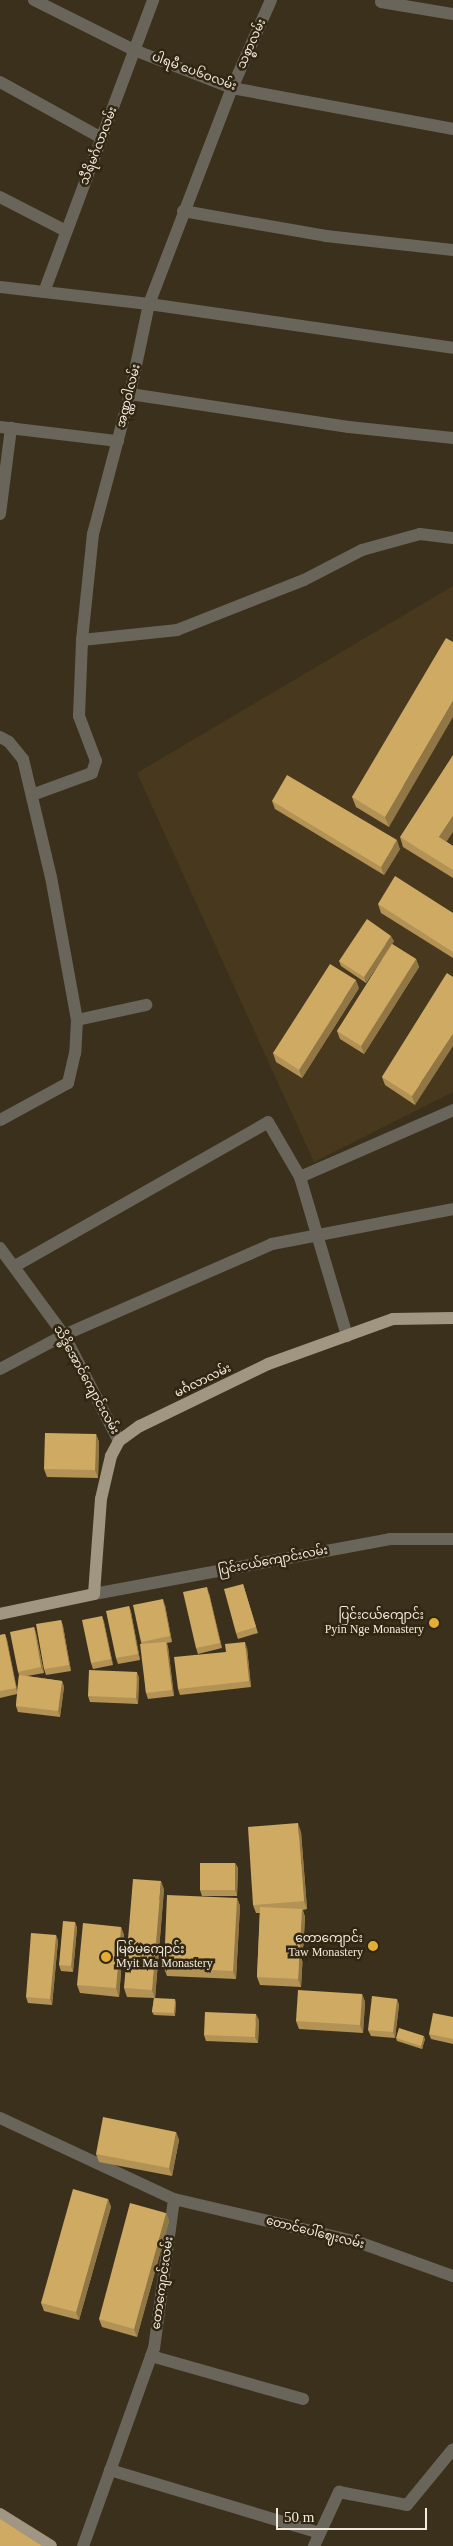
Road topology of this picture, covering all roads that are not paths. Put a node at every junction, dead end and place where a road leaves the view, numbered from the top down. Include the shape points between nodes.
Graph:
1 (34, 0) edge
2 (153, 0) edge
3 (271, 0) edge
4 (381, 2) dead end
5 (453, 14) edge
6 (134, 50) junction
7 (0, 82) edge
8 (232, 88) junction
9 (453, 129) edge
10 (102, 138) junction
11 (0, 197) edge
12 (184, 211) junction
13 (66, 231) junction
14 (453, 250) edge
15 (0, 287) edge
16 (44, 292) junction
17 (149, 304) junction
18 (453, 348) edge
19 (130, 394) junction
20 (5, 428) edge
21 (453, 438) edge
22 (118, 441) junction
23 (0, 514) edge
24 (453, 538) edge
25 (82, 640) junction
26 (0, 737) edge
27 (32, 796) junction
28 (146, 1005) dead end
29 (77, 1020) junction
30 (453, 1110) edge
31 (0, 1120) edge
32 (300, 1178) junction
33 (453, 1209) edge
34 (317, 1236) junction
35 (0, 1248) edge
36 (15, 1266) junction
37 (453, 1318) edge
38 (64, 1335) junction
39 (347, 1336) junction
40 (0, 1369) edge
41 (120, 1441) junction
42 (453, 1539) edge
43 (94, 1594) junction
44 (0, 1614) edge
45 (0, 2118) edge
46 (174, 2199) junction
47 (453, 2276) edge
48 (151, 2356) junction
49 (303, 2399) dead end
50 (453, 2449) edge
51 (110, 2470) junction
52 (0, 2514) edge
53 (320, 2533) junction
54 (51, 2546) edge
55 (83, 2546) edge
56 (314, 2546) edge

1 - 6 street, ပါရမီ ပေ၆ဝလမ်း
2 - 6 street, သီရိမင်္ဂလာလမ်း
3 - 8 street, သစ္စာလမ်း
4 - 5 street
6 - 8 street, ပါရမီ ပေ၆ဝလမ်း
6 - 10 street, သီရိမင်္ဂလာလမ်း
7 - 10 street
8 - 9 street, ပါရမီ ပေ၆ဝလမ်း
8 - 12 street, အဏ္ဏဝါလမ်း
10 - 13 street, သီရိမင်္ဂလာလမ်း
11 - 13 street
12 - 14 street via 326,236
12 - 17 street, အဏ္ဏဝါလမ်း
13 - 16 street, သီရိမင်္ဂလာလမ်း
15 - 16 street
16 - 17 street
17 - 18 street
17 - 19 street, အဏ္ဏဝါလမ်း
19 - 21 street via 349,427
19 - 22 street, အဏ္ဏဝါလမ်း
20 - 22 street
20 - 23 street
22 - 25 street, အဏ္ဏဝါလမ်း via 93,534
24 - 25 street via 420,534 362,550 304,580 177,630
25 - 27 street, အဏ္ဏဝါလမ်း via 79,716 96,760 92,773
26 - 27 street via 9,742 23,759
27 - 29 street via 51,877
28 - 29 street
29 - 31 street via 75,1053 68,1083
30 - 32 street
32 - 34 street
32 - 36 street via 268,1122
33 - 34 street
34 - 38 street via 272,1244
34 - 39 street
35 - 36 street, သိဒ္ဓိအောင်ကျောင်းလမ်း
36 - 38 street, သိဒ္ဓိအောင်ကျောင်းလမ်း
37 - 39 main road, မင်္ဂလာလမ်း via 393,1320
38 - 40 street
38 - 41 street, သိဒ္ဓိအောင်ကျောင်းလမ်း
39 - 41 main road, မင်္ဂလာလမ်း via 268,1364 140,1426
41 - 43 main road, မင်္ဂလာလမ်း via 111,1456 101,1499
42 - 43 street, ပြင်းငယ်ကျောင်းလမ်း via 390,1538
43 - 44 main road
45 - 46 street
46 - 47 street, တောင်ပေါ်ဈေးလမ်း via 358,2242
46 - 48 street, တောကျောင်းလမ်း
48 - 49 street
48 - 51 street, တောကျောင်းလမ်း
50 - 53 street via 407,2505 339,2492
51 - 53 street
51 - 55 street, တောကျောင်းလမ်း
52 - 54 main road
53 - 56 street

